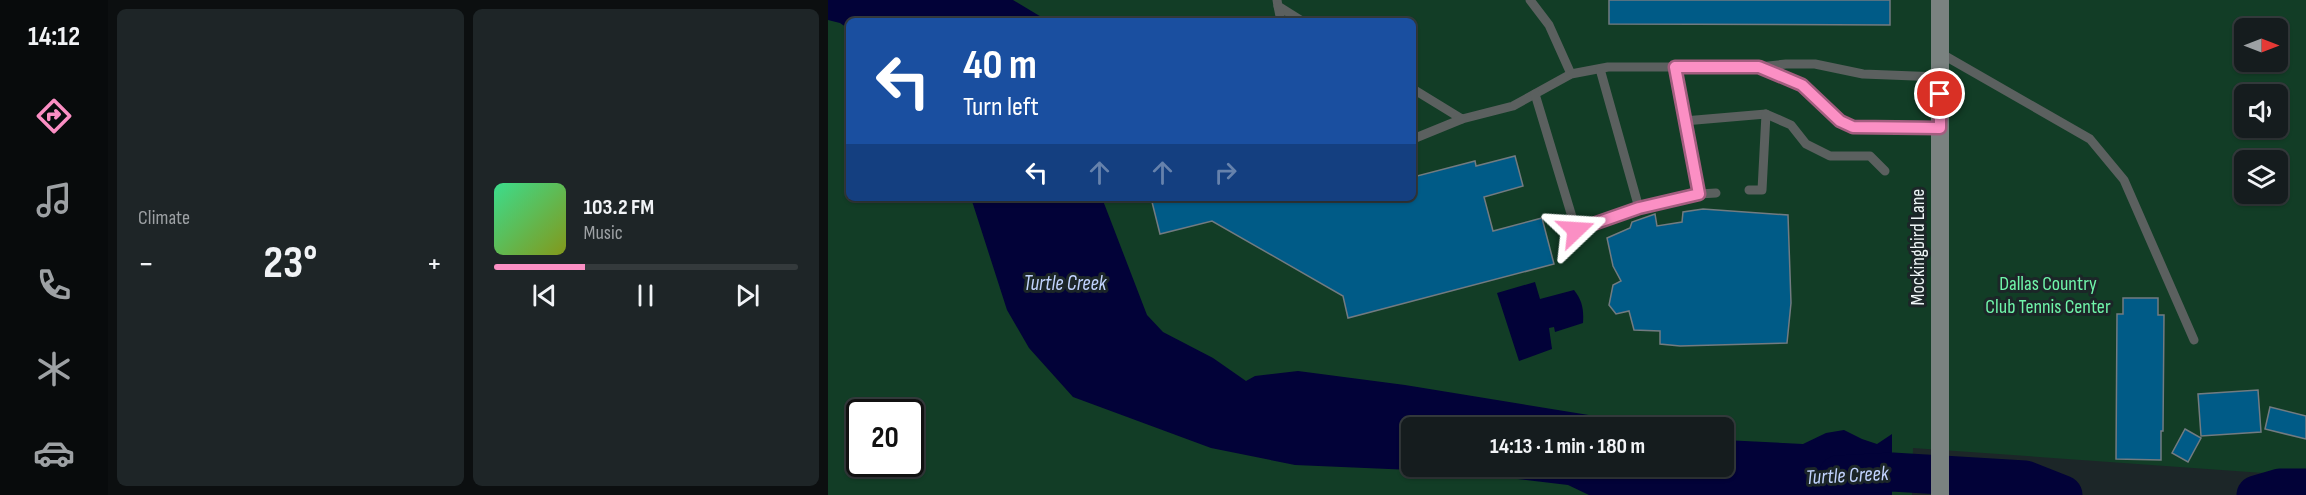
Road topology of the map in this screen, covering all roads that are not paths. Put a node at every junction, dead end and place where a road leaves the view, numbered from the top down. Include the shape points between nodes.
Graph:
1 (1530, 0) edge
2 (1940, 0) edge
3 (1278, 3) edge
4 (1280, 18) edge
5 (1298, 18) edge
6 (1940, 53) junction
7 (1675, 67) junction
8 (1759, 67) junction
9 (1600, 69) junction
10 (1571, 74) junction
11 (1940, 78) junction
12 (1416, 91) edge
13 (1535, 94) junction
14 (1766, 114) junction
15 (1462, 119) junction
16 (1684, 121) junction
17 (1940, 128) junction
18 (1416, 138) edge
19 (1885, 171) dead end
20 (1749, 190) dead end
21 (1716, 193) dead end
22 (1699, 194) junction
23 (1639, 208) junction
24 (2194, 340) dead end
25 (1940, 495) edge

1 - 10 lane via 1550,25
2 - 6 main road, Mockingbird Lane
3 - 4 lane
3 - 5 lane
6 - 11 main road, Mockingbird Lane
6 - 24 lane via 2090,139 2124,180
7 - 8 lane
7 - 9 lane
7 - 16 lane
8 - 11 lane via 1815,64 1863,74
8 - 17 lane via 1802,85 1840,121 1853,127
9 - 10 lane
9 - 23 lane
10 - 13 lane
11 - 17 main road, Mockingbird Lane
12 - 15 lane
13 - 15 lane via 1513,106
13 - 23 lane via 1576,230
14 - 16 lane
14 - 19 lane via 1791,125 1806,144 1830,156 1870,156
14 - 20 lane via 1762,190
15 - 18 lane
16 - 22 lane
17 - 25 main road, Mockingbird Lane
21 - 22 lane
22 - 23 lane

